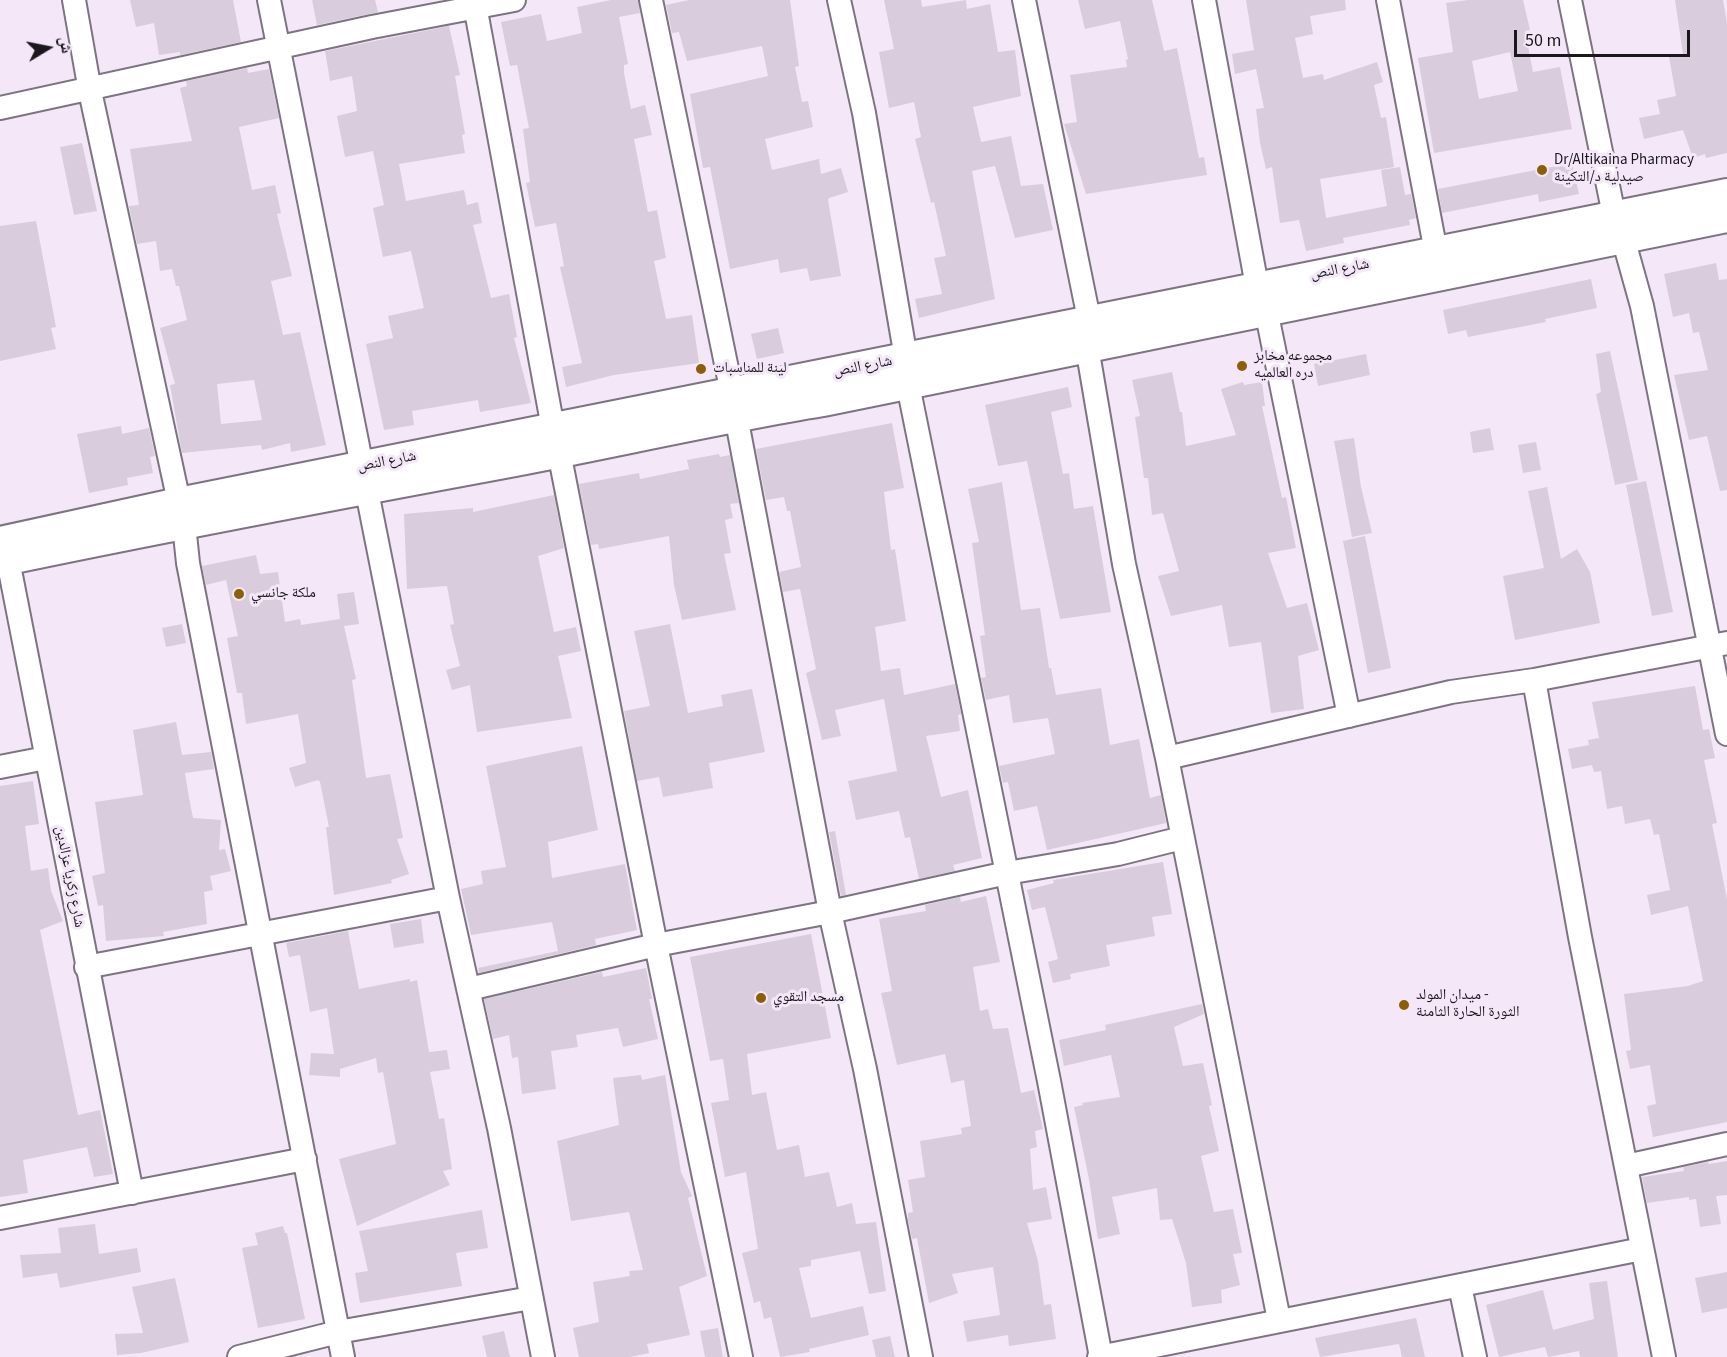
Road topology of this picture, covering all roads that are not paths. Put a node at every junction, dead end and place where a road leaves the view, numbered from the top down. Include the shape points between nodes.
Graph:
1 (74, 0) edge
2 (269, 0) edge
3 (514, 0) edge
4 (651, 0) edge
5 (839, 0) edge
6 (1024, 0) edge
7 (1204, 0) edge
8 (1388, 0) edge
9 (1570, 0) edge
10 (475, 4) edge
11 (278, 50) junction
12 (90, 90) junction
13 (0, 108) edge
14 (1727, 193) edge
15 (1727, 218) edge
16 (1618, 227) junction
17 (1436, 252) junction
18 (1262, 298) junction
19 (1088, 333) junction
20 (907, 372) junction
21 (734, 405) junction
22 (556, 440) junction
23 (365, 478) junction
24 (181, 513) junction
25 (2, 547) edge
26 (1718, 644) edge
27 (1534, 680) junction
28 (1349, 716) junction
29 (1727, 735) edge
30 (46, 758) junction
31 (1167, 758) junction
32 (0, 767) edge
33 (1182, 838) junction
34 (1007, 873) junction
35 (448, 898) junction
36 (830, 912) junction
37 (261, 933) junction
38 (656, 945) junction
39 (86, 967) junction
40 (469, 989) junction
41 (1727, 1144) edge
42 (305, 1159) junction
43 (1626, 1166) junction
44 (132, 1193) junction
45 (0, 1218) edge
46 (1642, 1249) junction
47 (1460, 1286) junction
48 (531, 1298) junction
49 (1279, 1320) junction
50 (338, 1332) junction
51 (239, 1357) edge
52 (343, 1357) edge
53 (543, 1357) edge
54 (741, 1357) edge
55 (921, 1357) edge
56 (1101, 1357) edge
57 (1475, 1357) edge
58 (1665, 1357) edge

1 - 12 street
2 - 11 street
3 - 10 street
4 - 21 street
5 - 20 street via 864,113
6 - 19 street
7 - 18 street
8 - 17 street
9 - 16 street
10 - 11 street
10 - 22 street
11 - 12 street
11 - 23 street
12 - 13 street
12 - 24 street
14 - 16 main road, شارع النص
15 - 16 main road, شارع النص
16 - 17 main road, شارع النص
16 - 18 main road, شارع النص
16 - 26 street via 1642,306
17 - 18 main road, شارع النص
18 - 19 main road, شارع النص
18 - 28 street
19 - 20 main road, شارع النص
19 - 31 street via 1124,564
20 - 21 main road, شارع النص
20 - 34 street
21 - 22 main road, شارع النص
21 - 36 street
22 - 23 main road, شارع النص
22 - 38 street
23 - 24 main road, شارع النص
23 - 35 street
24 - 25 main road, شارع النص
24 - 37 street
25 - 30 street, شارع زكريا عزالدين via 26,639
26 - 27 street
26 - 29 street
27 - 28 street via 1451,692
27 - 43 street
28 - 31 street
30 - 32 street
30 - 39 street, شارع زكريا عزالدين
31 - 33 street
33 - 34 street via 1118,854
33 - 49 street
34 - 36 street
34 - 56 street
35 - 37 street
35 - 40 street
36 - 38 street
36 - 55 street
37 - 39 street
37 - 42 street
38 - 40 street
38 - 54 street
39 - 44 street, شارع زكريا عزالدين
40 - 48 street via 500,1128
41 - 43 street
42 - 44 street
42 - 50 street
43 - 46 street
44 - 45 street
46 - 47 street
46 - 58 street
47 - 49 street
47 - 57 street
48 - 50 street
48 - 53 street
49 - 56 street
50 - 51 street
50 - 52 street

